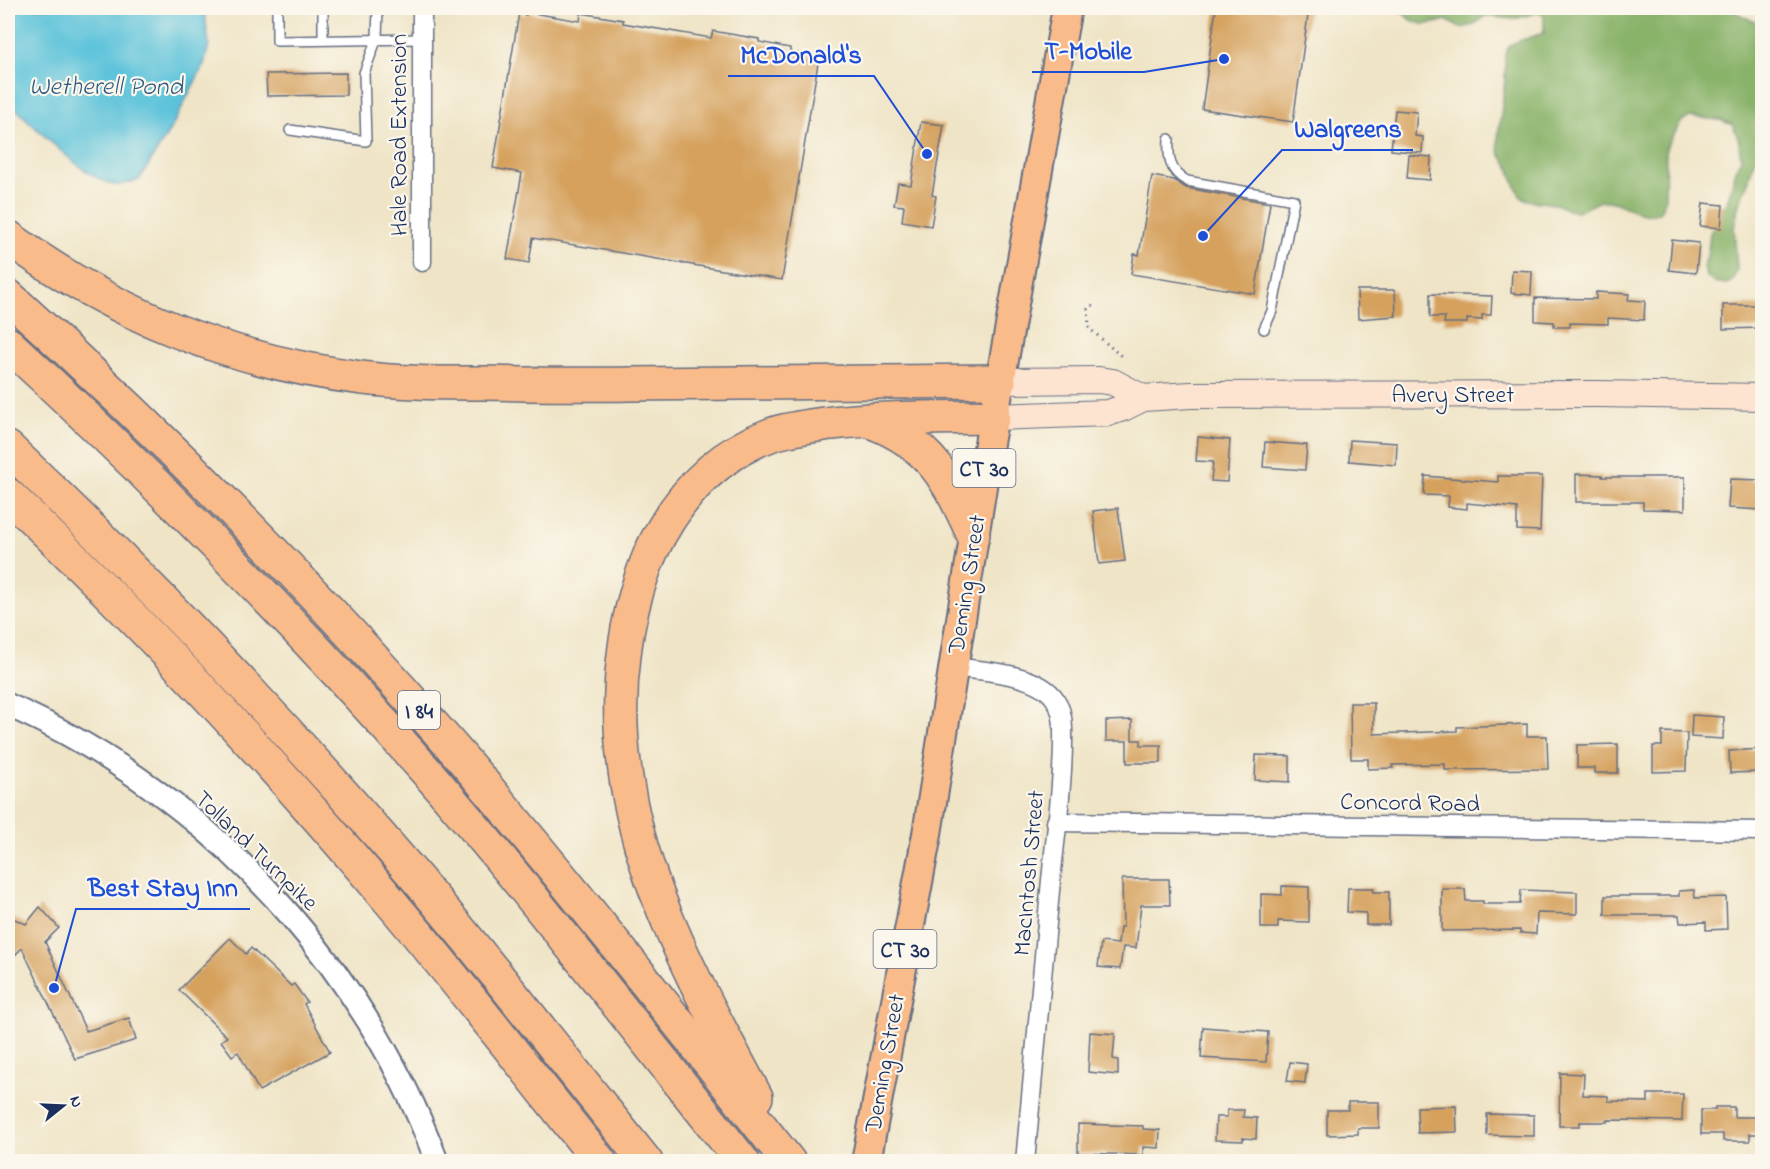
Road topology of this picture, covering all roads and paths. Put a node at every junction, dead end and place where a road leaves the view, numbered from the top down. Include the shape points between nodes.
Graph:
1 (277, 8) edge
2 (323, 8) edge
3 (378, 8) edge
4 (422, 8) edge
5 (1067, 8) edge
6 (377, 38) junction
7 (421, 39) junction
8 (323, 40) junction
9 (290, 130) dead end
10 (1169, 139) dead end
11 (8, 237) edge
12 (422, 262) dead end
13 (8, 296) edge
14 (1093, 305) dead end
15 (1264, 329) dead end
16 (8, 344) edge
17 (1121, 356) dead end
18 (999, 381) junction
19 (1762, 397) edge
20 (1143, 398) junction
21 (993, 417) junction
22 (869, 420) junction
23 (8, 448) edge
24 (8, 495) edge
25 (973, 534) junction
26 (953, 667) junction
27 (8, 705) edge
28 (1056, 822) junction
29 (1762, 831) edge
30 (867, 1157) edge
31 (437, 1161) edge
32 (600, 1161) edge
33 (646, 1161) edge
34 (743, 1161) edge
35 (790, 1161) edge
36 (1025, 1161) edge

1 - 8 lane via 277,41
2 - 8 lane
3 - 6 lane
4 - 7 street, Hale Road Extension
5 - 18 main road, Deming Street / CT 30
6 - 7 lane
6 - 8 lane
6 - 9 lane via 364,73 366,141
7 - 12 street, Hale Road Extension
10 - 15 lane via 1170,164 1187,181 1294,200 1272,311
11 - 18 highway via 84,287 182,334 276,363 354,377 433,383 575,384
13 - 35 highway, I 84 via 202,479 387,674 500,803
14 - 17 path via 1088,309 1089,328
16 - 34 highway via 202,529 366,704 495,852
18 - 20 main road via 1099,380 1113,382
18 - 21 main road, Deming Street / CT 30
19 - 20 main road, Avery Street via 1249,394
20 - 21 main road, Avery Street via 1108,412
21 - 22 highway
21 - 25 main road, Deming Street / CT 30
22 - 25 highway via 904,437 930,458
22 - 35 highway via 771,435 734,454 697,482 670,516 648,559 631,612 623,666 620,722 625,774 636,829 656,890 694,981
23 - 33 highway via 188,624 312,759 455,925
24 - 32 highway via 116,601 279,775 405,919
25 - 26 main road, Deming Street / CT 30
26 - 28 street, MacIntosh Street via 1031,681 1054,698 1063,728
26 - 30 main road, Deming Street / CT 30 via 927,834
27 - 31 street, Tolland Turnpike via 65,733 129,772 206,831 286,909 344,984 391,1058
28 - 29 street, Concord Road
28 - 36 street, MacIntosh Street

